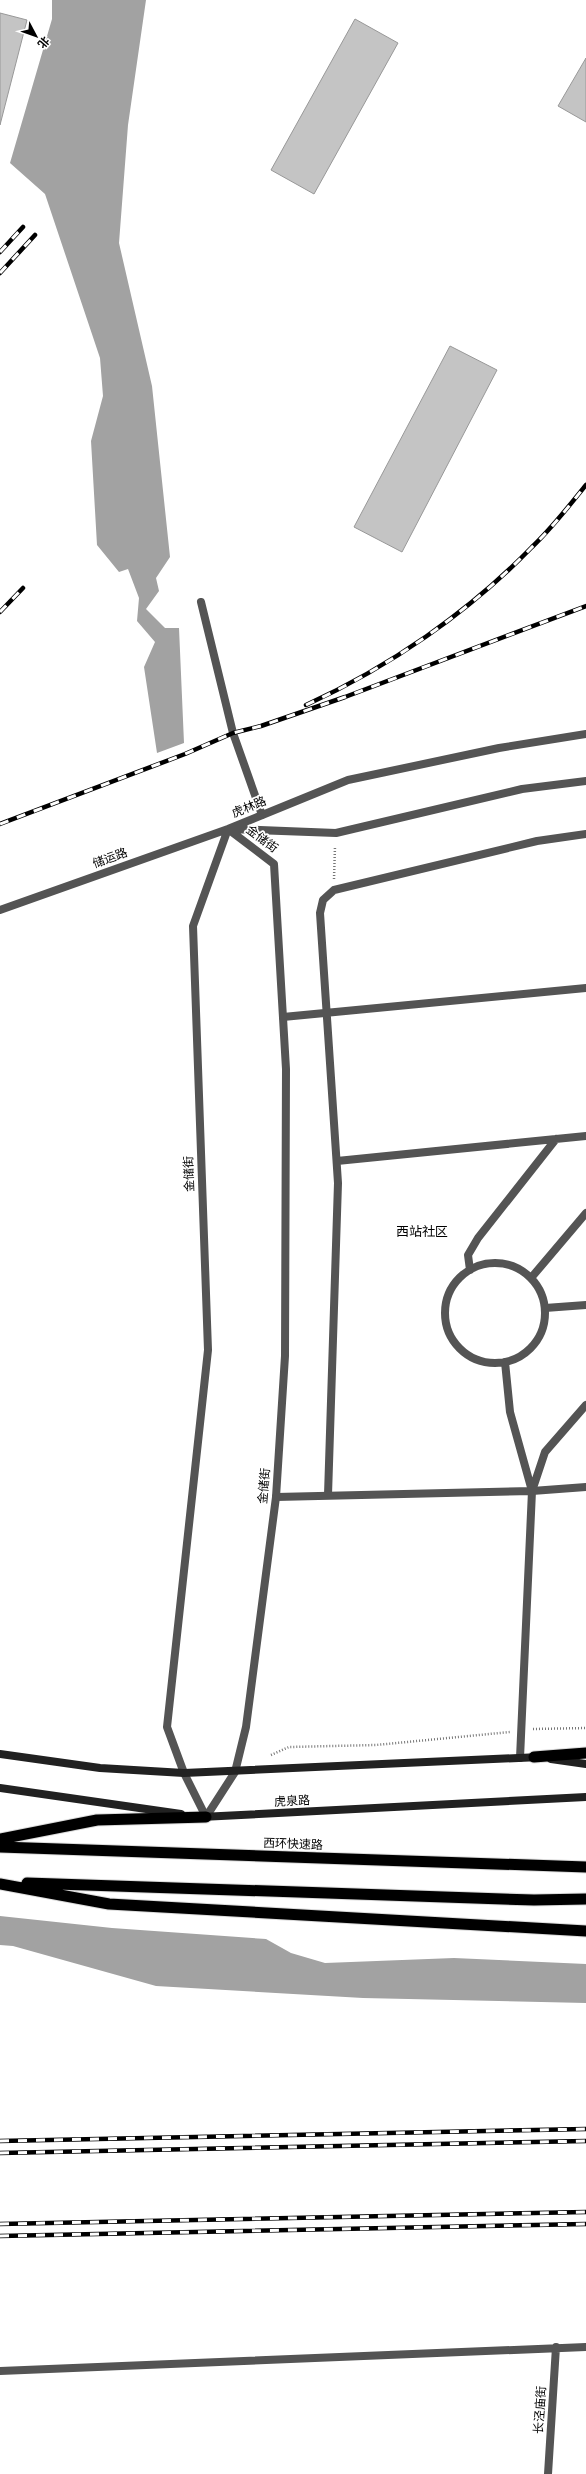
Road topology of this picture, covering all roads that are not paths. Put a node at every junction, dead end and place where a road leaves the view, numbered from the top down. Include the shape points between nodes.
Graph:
1 (201, 602) dead end
2 (586, 734) edge
3 (586, 781) edge
4 (262, 815) junction
5 (228, 829) junction
6 (586, 834) edge
7 (0, 910) edge
8 (586, 988) edge
9 (328, 1013) junction
10 (283, 1017) junction
11 (586, 1136) edge
12 (556, 1139) junction
13 (337, 1161) junction
14 (586, 1213) edge
15 (470, 1270) junction
16 (531, 1278) junction
17 (586, 1305) edge
18 (545, 1308) junction
19 (505, 1362) junction
20 (586, 1405) edge
21 (586, 1487) edge
22 (532, 1491) junction
23 (328, 1496) junction
24 (276, 1497) junction
25 (586, 1753) edge
26 (0, 1754) edge
27 (534, 1757) junction
28 (520, 1758) junction
29 (586, 1764) edge
30 (235, 1772) junction
31 (184, 1773) junction
32 (0, 1788) edge
33 (586, 1798) edge
34 (206, 1817) junction
35 (0, 1839) edge
36 (0, 1847) edge
37 (586, 1867) edge
38 (0, 1883) edge
39 (586, 1900) edge
40 (586, 1931) edge
41 (586, 2347) edge
42 (556, 2348) junction
43 (0, 2371) edge
44 (548, 2474) edge

1 - 4 street via 233,733
2 - 4 street, 虎林路 via 499,748 348,780
3 - 5 street, 虎林路 via 522,789 336,833
4 - 5 street, 虎林路
5 - 7 street, 储运路
5 - 10 street, 金储街 via 274,864
5 - 31 street, 金储街 via 193,926 208,1350 167,1727
6 - 9 street via 536,841 334,890 323,900 320,913
8 - 9 street
9 - 10 street
9 - 13 street
10 - 24 street, 金储街 via 286,1069 285,1356
11 - 12 street
12 - 13 street
12 - 15 street via 478,1238 468,1255
13 - 23 street
14 - 16 street
15 - 16 street via 491,1262 508,1264 523,1270
15 - 19 street via 462,1274 451,1287 445,1302 444,1319 449,1335 458,1348 472,1358 488,1363
16 - 18 street via 543,1297
17 - 18 street
18 - 19 street via 542,1330 534,1345 521,1356
19 - 22 street via 510,1412
20 - 22 street via 545,1452
21 - 22 street
22 - 23 street
22 - 28 street
23 - 24 street
24 - 30 street, 金储街 via 246,1726
25 - 27 highway
26 - 31 main road via 100,1768
27 - 28 main road
27 - 29 main road
28 - 30 main road
30 - 31 main road
30 - 34 street, 金储街
31 - 34 street, 金储街
32 - 34 main road, 虎泉路
33 - 34 main road, 虎泉路
34 - 35 highway via 98,1820
36 - 37 highway, 西环快速路
38 - 39 highway
38 - 40 highway via 109,1904
41 - 42 street
42 - 43 street
42 - 44 street, 长泾庙街

